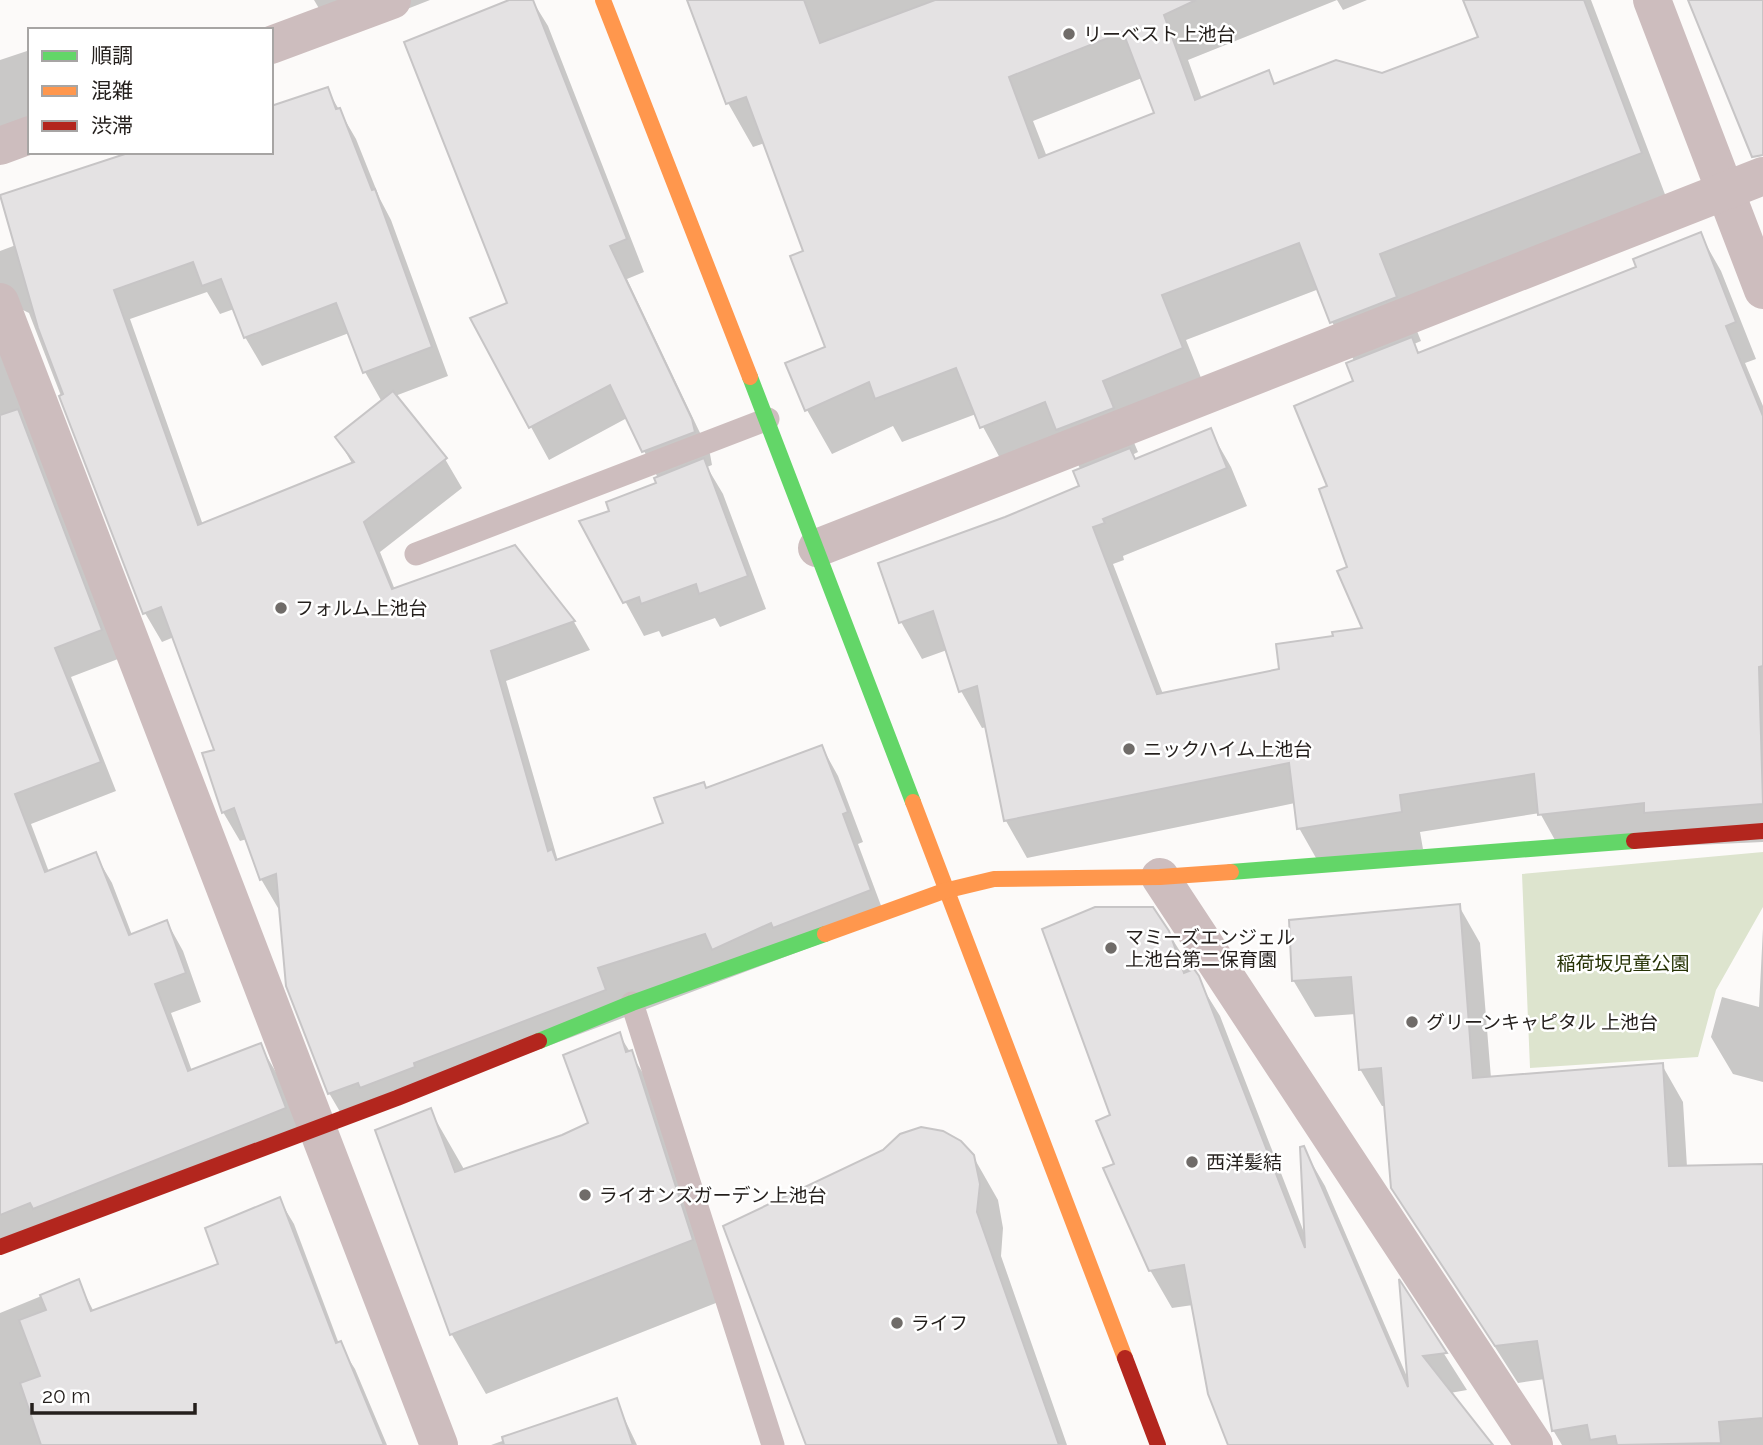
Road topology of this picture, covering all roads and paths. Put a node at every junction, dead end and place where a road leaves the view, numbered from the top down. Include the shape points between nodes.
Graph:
1 (392, 0) edge
2 (603, 0) edge
3 (1652, 0) edge
4 (273, 44) edge
5 (28, 136) edge
6 (0, 146) edge
7 (1763, 176) edge
8 (1725, 191) junction
9 (1763, 290) edge
10 (0, 302) edge
11 (768, 419) junction
12 (817, 548) junction
13 (416, 554) dead end
14 (1763, 831) edge
15 (1160, 877) junction
16 (944, 891) junction
17 (632, 1003) junction
18 (315, 1128) junction
19 (0, 1247) edge
20 (439, 1445) edge
21 (773, 1445) edge
22 (1158, 1445) edge
23 (1534, 1445) edge

1 - 4 street
2 - 11 street
3 - 8 street
5 - 6 street
7 - 8 street
8 - 9 street
8 - 12 street
10 - 18 street
11 - 12 street
11 - 13 lane
12 - 16 street
14 - 15 street
15 - 16 street via 994,879
15 - 23 street
16 - 17 street
16 - 22 street
17 - 18 street
17 - 21 lane
18 - 19 street
18 - 20 street

